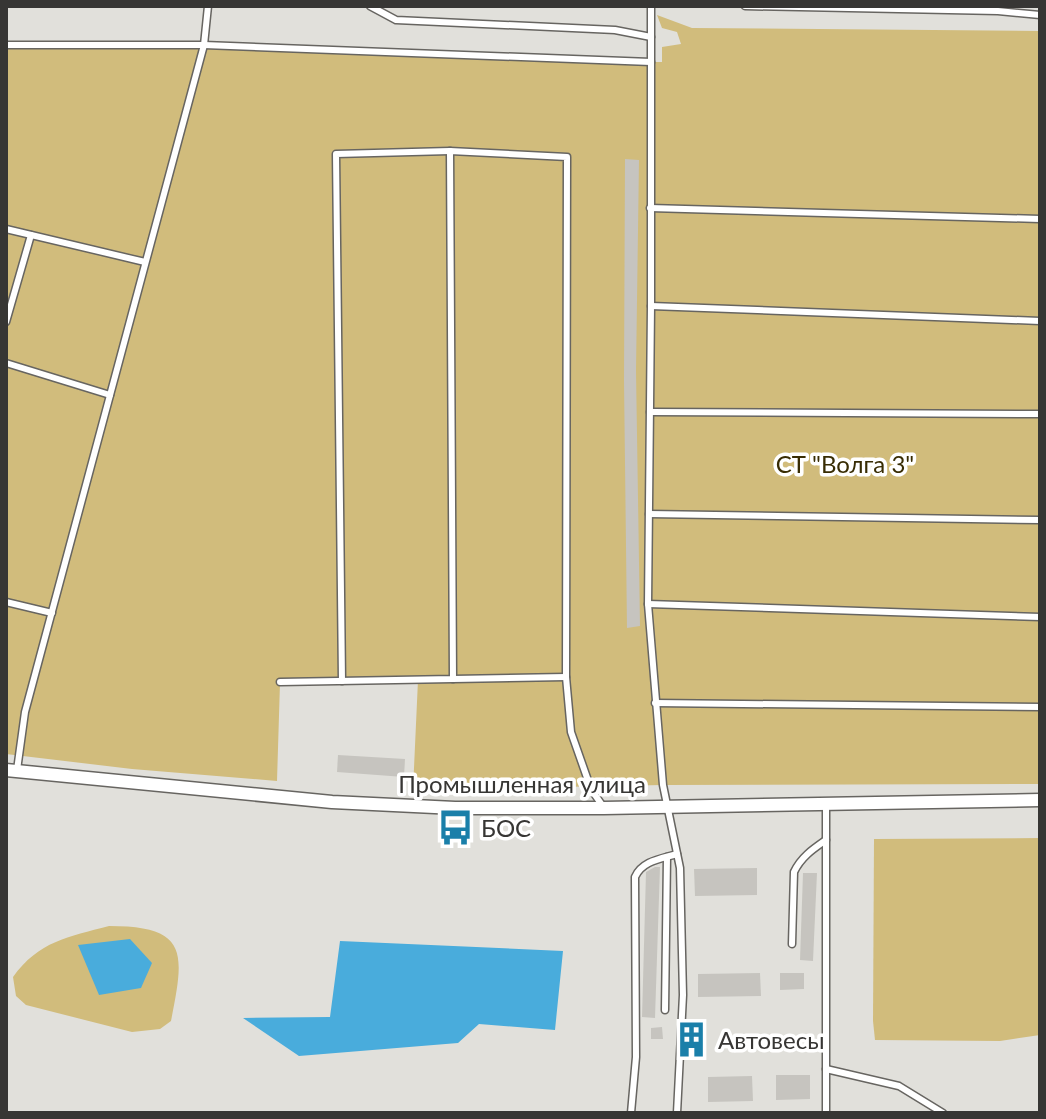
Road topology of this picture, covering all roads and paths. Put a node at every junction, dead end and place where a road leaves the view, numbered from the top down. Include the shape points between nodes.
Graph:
1 (208, 6) edge
2 (370, 6) edge
3 (651, 6) edge
4 (745, 6) edge
5 (998, 8) edge
6 (1040, 15) edge
7 (651, 37) junction
8 (6, 45) edge
9 (204, 45) junction
10 (651, 62) junction
11 (450, 151) junction
12 (650, 208) junction
13 (1040, 219) edge
14 (6, 229) edge
15 (31, 235) junction
16 (145, 262) junction
17 (651, 306) junction
18 (1040, 321) edge
19 (6, 322) edge
20 (6, 363) edge
21 (110, 395) junction
22 (650, 412) junction
23 (1040, 414) edge
24 (649, 514) junction
25 (1040, 520) edge
26 (6, 602) edge
27 (648, 604) junction
28 (52, 613) junction
29 (1040, 617) edge
30 (566, 677) junction
31 (453, 679) junction
32 (342, 681) junction
33 (280, 682) dead end
34 (655, 703) junction
35 (1040, 707) edge
36 (11, 771) edge
37 (1040, 800) edge
38 (826, 803) junction
39 (667, 806) junction
40 (604, 808) junction
41 (826, 840) junction
42 (677, 854) junction
43 (667, 857) junction
44 (792, 944) dead end
45 (665, 1010) dead end
46 (826, 1069) junction
47 (631, 1113) edge
48 (677, 1113) edge
49 (826, 1113) edge
50 (943, 1113) edge

1 - 9 lane
2 - 7 lane via 396,20 615,30
3 - 7 lane
4 - 5 lane
5 - 6 lane
7 - 10 lane
8 - 9 lane
9 - 10 lane
9 - 16 lane
10 - 12 lane
11 - 30 lane via 567,157
11 - 31 lane
11 - 32 lane via 336,154
12 - 13 lane
12 - 17 lane
14 - 15 lane
15 - 16 lane
15 - 19 lane
16 - 21 lane
17 - 18 lane
17 - 22 lane
20 - 21 lane
21 - 28 lane
22 - 23 lane
22 - 24 lane
24 - 25 lane
24 - 27 lane
26 - 28 lane
27 - 29 lane
27 - 34 lane
28 - 36 lane
30 - 31 lane
30 - 40 lane via 571,732 591,789
31 - 32 lane
32 - 33 lane
34 - 35 lane
34 - 39 lane
36 - 40 street, Промышленная улица via 332,802
37 - 38 street, Промышленная улица
38 - 39 street, Промышленная улица
38 - 41 lane
39 - 40 street, Промышленная улица
39 - 42 lane
41 - 44 lane via 794,872
41 - 46 lane
42 - 43 lane
42 - 48 lane via 683,995
43 - 45 lane
43 - 47 lane via 646,863 635,877 636,1057
46 - 49 lane
46 - 50 lane via 899,1086

